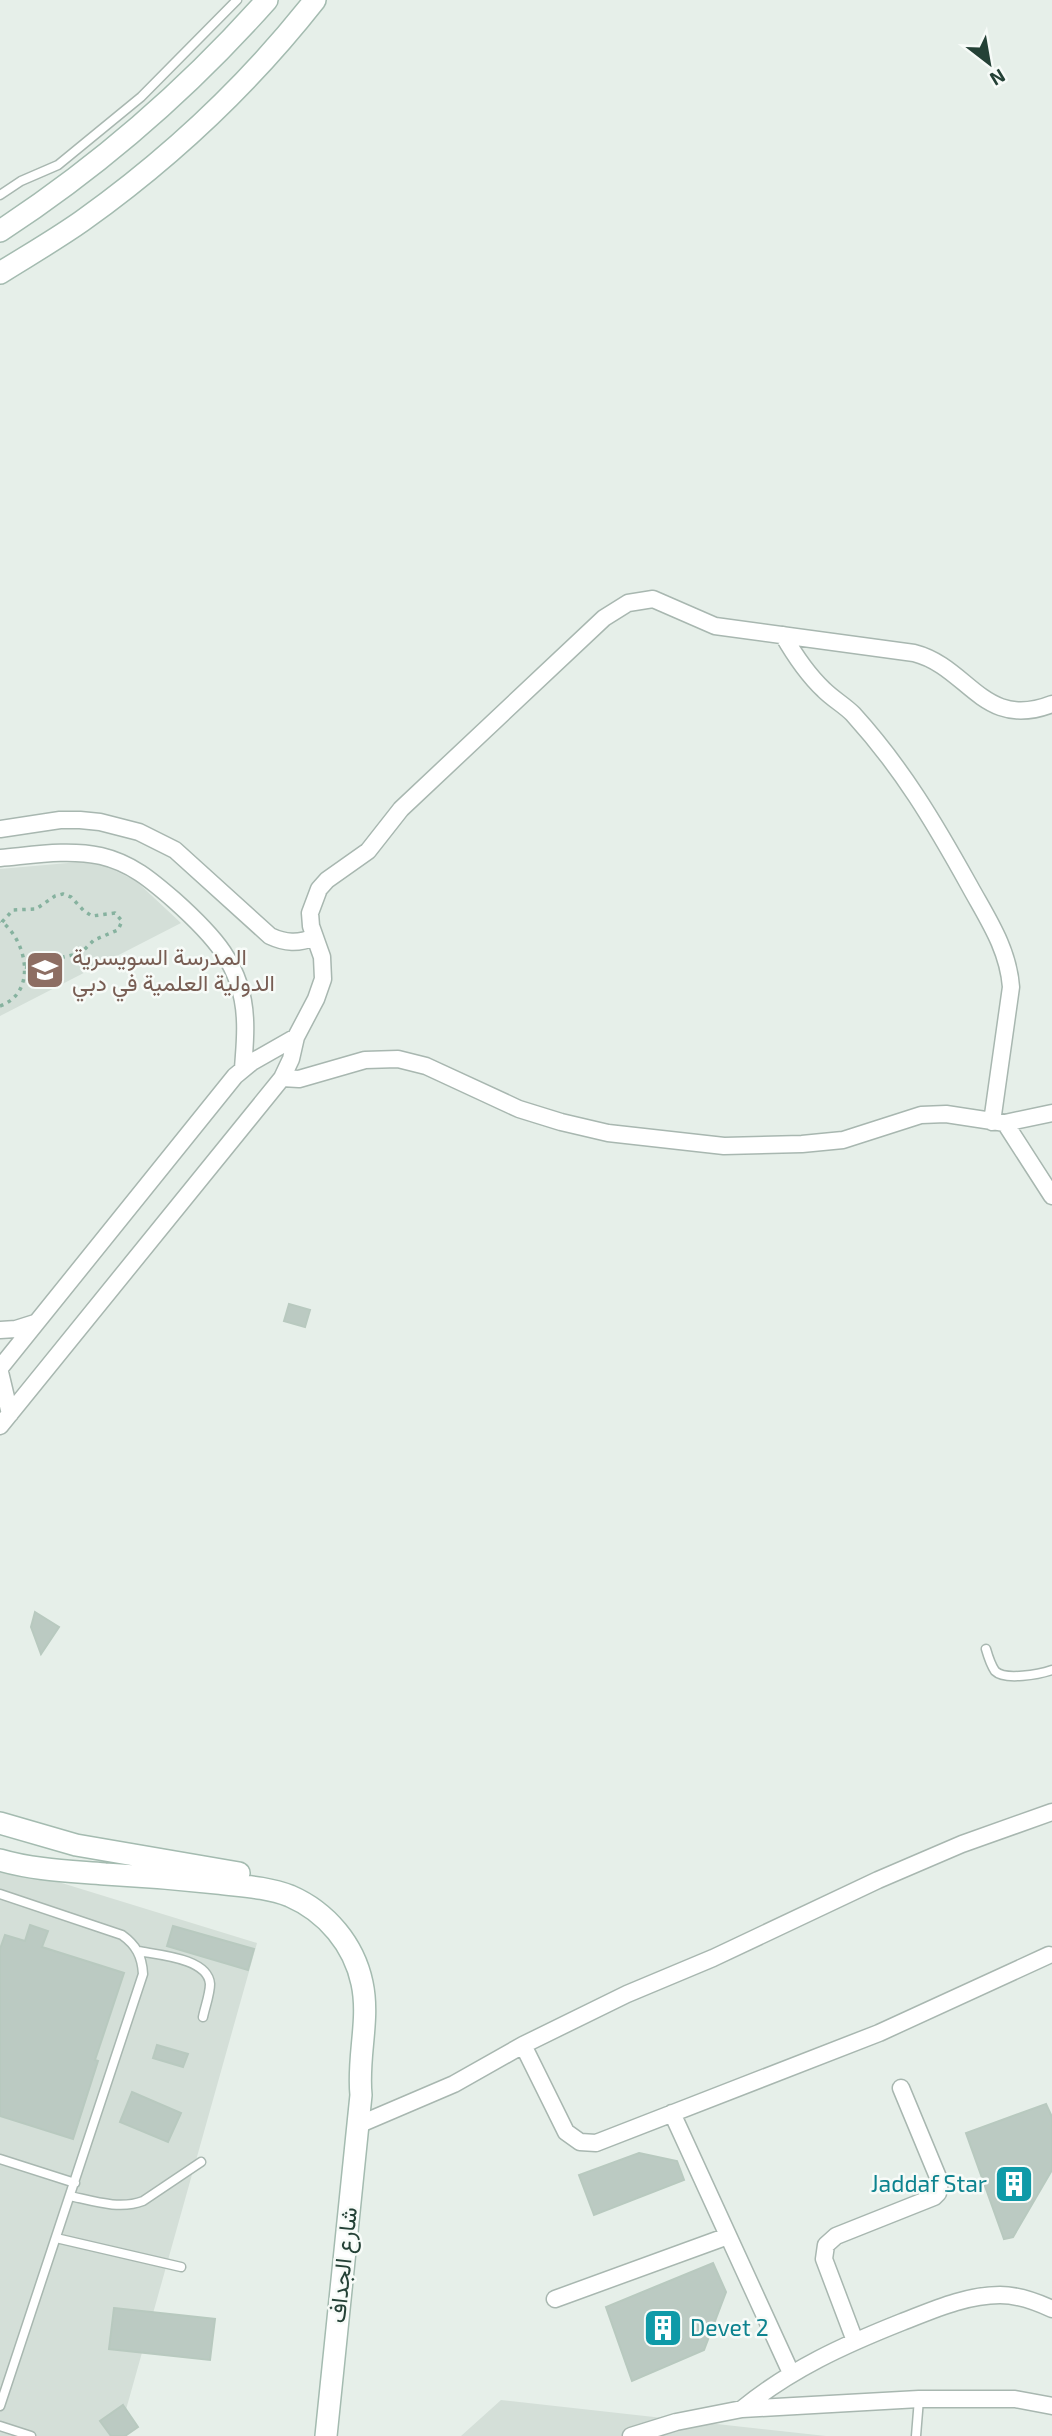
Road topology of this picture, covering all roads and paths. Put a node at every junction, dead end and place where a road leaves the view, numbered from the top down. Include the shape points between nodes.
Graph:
1 (237, 0) edge
2 (267, 0) edge
3 (315, 0) edge
4 (0, 195) edge
5 (0, 231) edge
6 (0, 273) edge
7 (783, 635) junction
8 (1052, 704) edge
9 (0, 829) edge
10 (0, 858) edge
11 (1, 921) edge
12 (314, 937) junction
13 (25, 967) junction
14 (0, 1006) edge
15 (296, 1037) junction
16 (243, 1069) junction
17 (282, 1078) junction
18 (1052, 1113) edge
19 (998, 1122) junction
20 (1052, 1196) edge
21 (37, 1322) junction
22 (0, 1330) edge
23 (0, 1370) edge
24 (5, 1420) edge
25 (986, 1649) dead end
26 (1052, 1670) edge
27 (1052, 1812) edge
28 (0, 1824) edge
29 (0, 1860) edge
30 (0, 1894) edge
31 (138, 1951) junction
32 (1049, 1955) dead end
33 (203, 2017) dead end
34 (523, 2045) junction
35 (901, 2088) dead end
36 (361, 2095) junction
37 (673, 2113) junction
38 (358, 2125) junction
39 (0, 2159) edge
40 (201, 2162) dead end
41 (75, 2183) junction
42 (70, 2196) junction
43 (728, 2235) junction
44 (57, 2238) junction
45 (181, 2267) dead end
46 (555, 2299) dead end
47 (1052, 2309) edge
48 (855, 2341) junction
49 (791, 2373) junction
50 (919, 2399) junction
51 (0, 2406) edge
52 (1052, 2406) edge
53 (742, 2409) junction
54 (0, 2426) edge
55 (31, 2436) edge
56 (326, 2436) edge
57 (631, 2436) edge
58 (916, 2436) edge

1 - 4 lane via 141,97 58,165
2 - 5 street via 189,83 144,123 62,189
3 - 6 street via 263,62 165,157 80,222
7 - 8 street via 926,656 998,706 1022,710
7 - 12 street via 715,626 653,599 615,609 401,809 368,851 327,880 310,913
7 - 19 street via 804,669 850,712 911,787 1002,945 1011,987
9 - 12 street via 80,820 139,832 175,850 270,936 287,943
10 - 16 street via 73,852 114,860 145,875 204,926 226,955 244,1003
11 - 13 path via 21,945
11 - 13 path via 13,911 36,909 63,894 92,916 114,913 120,917 118,930 80,953 59,958 42,970
12 - 15 street via 322,957 323,979
13 - 14 path via 14,997
15 - 16 street
15 - 17 street
16 - 21 street
17 - 19 street via 299,1079 356,1062 398,1059 426,1066 519,1109 561,1122 608,1133 724,1146 843,1140 921,1115
17 - 24 street
18 - 19 street
19 - 20 street
21 - 22 street
21 - 23 street
23 - 24 street
25 - 26 lane via 1001,1675
27 - 34 street via 878,1880
28 - 36 street via 76,1845 277,1880 328,1903 364,1946 375,1981 375,2018
29 - 36 street via 58,1871 256,1888 304,1903 341,1937 360,1975 365,2000
30 - 31 lane via 122,1935
31 - 33 lane via 204,1970 210,1986
31 - 41 lane via 141,1985
32 - 37 street via 879,2033
34 - 37 street via 566,2132 580,2142 596,2143
34 - 38 street via 454,2084
35 - 48 street via 940,2188 934,2197 836,2236 826,2245 824,2259
36 - 38 street, شارع الجداف
37 - 43 street
38 - 56 street, شارع الجداف
39 - 41 lane
40 - 42 lane via 134,2205
41 - 42 lane
42 - 44 lane
43 - 46 street
43 - 49 street
44 - 45 lane
44 - 51 lane
47 - 48 street via 1002,2295 985,2297 935,2309
48 - 49 street
49 - 53 street
50 - 52 street via 1015,2399
50 - 53 street
50 - 58 lane
53 - 57 street
54 - 55 lane

